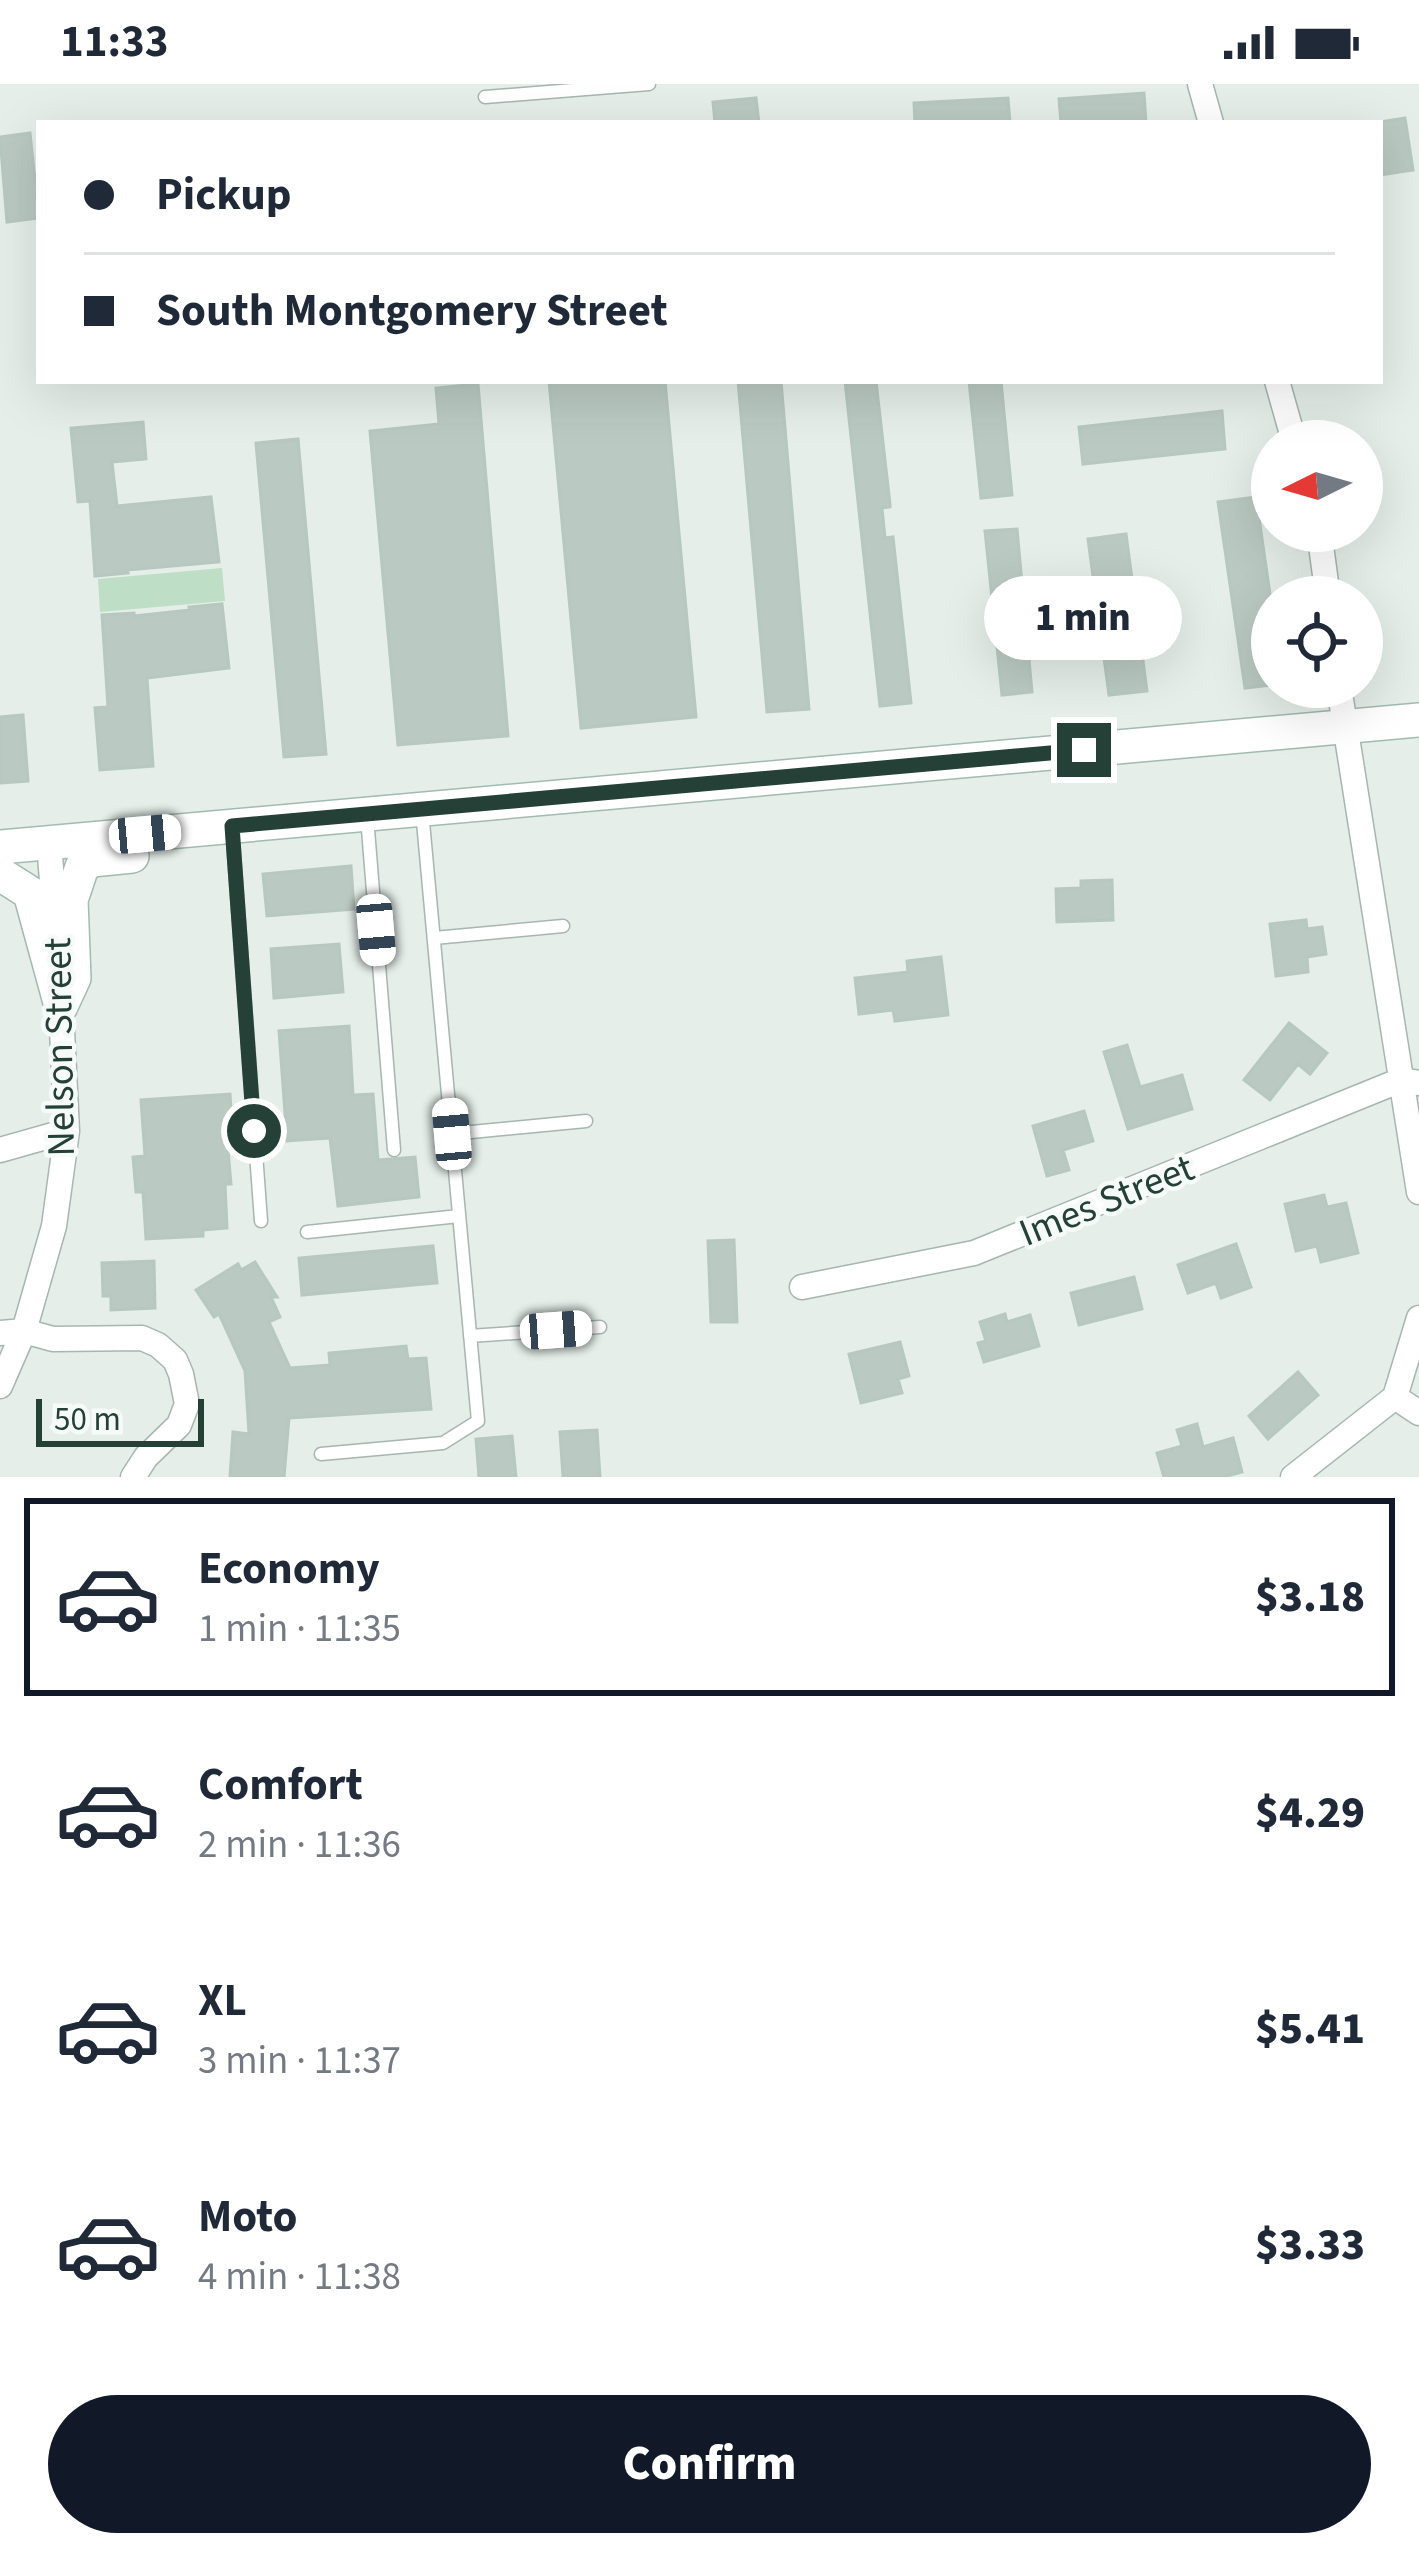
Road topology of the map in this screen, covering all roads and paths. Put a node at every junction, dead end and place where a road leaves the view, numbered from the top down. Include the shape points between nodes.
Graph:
1 (649, 84) edge
2 (1200, 84) edge
3 (485, 97) dead end
4 (1210, 120) edge
5 (1278, 384) edge
6 (1288, 420) edge
7 (1342, 708) edge
8 (1419, 719) edge
9 (1344, 727) junction
10 (422, 809) junction
11 (367, 813) junction
12 (232, 826) junction
13 (184, 830) junction
14 (50, 843) junction
15 (0, 847) edge
16 (0, 874) edge
17 (562, 926) dead end
18 (434, 938) junction
19 (61, 1006) junction
20 (1410, 1082) edge
21 (586, 1121) dead end
22 (67, 1131) junction
23 (452, 1134) junction
24 (0, 1150) edge
25 (394, 1150) dead end
26 (1419, 1192) edge
27 (459, 1216) junction
28 (260, 1220) dead end
29 (307, 1232) dead end
30 (802, 1287) dead end
31 (1419, 1318) edge
32 (600, 1328) dead end
33 (12, 1332) edge
34 (470, 1336) junction
35 (0, 1385) edge
36 (1395, 1397) junction
37 (1419, 1413) edge
38 (321, 1454) dead end
39 (133, 1477) edge
40 (1293, 1477) edge

1 - 3 lane
2 - 4 street
5 - 6 street
7 - 9 street
8 - 9 street
9 - 10 street
9 - 20 street
10 - 11 street
10 - 18 lane
11 - 12 street
11 - 25 lane
12 - 13 street
12 - 28 lane
13 - 14 street
13 - 19 street via 137,855 82,867 71,900 74,978
14 - 15 street
14 - 19 street, Nelson Street
16 - 19 street via 30,892
17 - 18 lane
18 - 23 lane
19 - 22 street, Nelson Street
20 - 26 street
20 - 30 street, Imes Street via 974,1253
21 - 23 lane
22 - 24 street
22 - 33 street, Nelson Street via 54,1226
23 - 27 lane
27 - 29 lane
27 - 34 lane
31 - 36 street
32 - 34 lane
33 - 35 street, Nelson Street
33 - 39 street via 142,1338 175,1360 187,1404 179,1425
34 - 38 lane via 478,1421 443,1443
36 - 37 street
36 - 40 street

